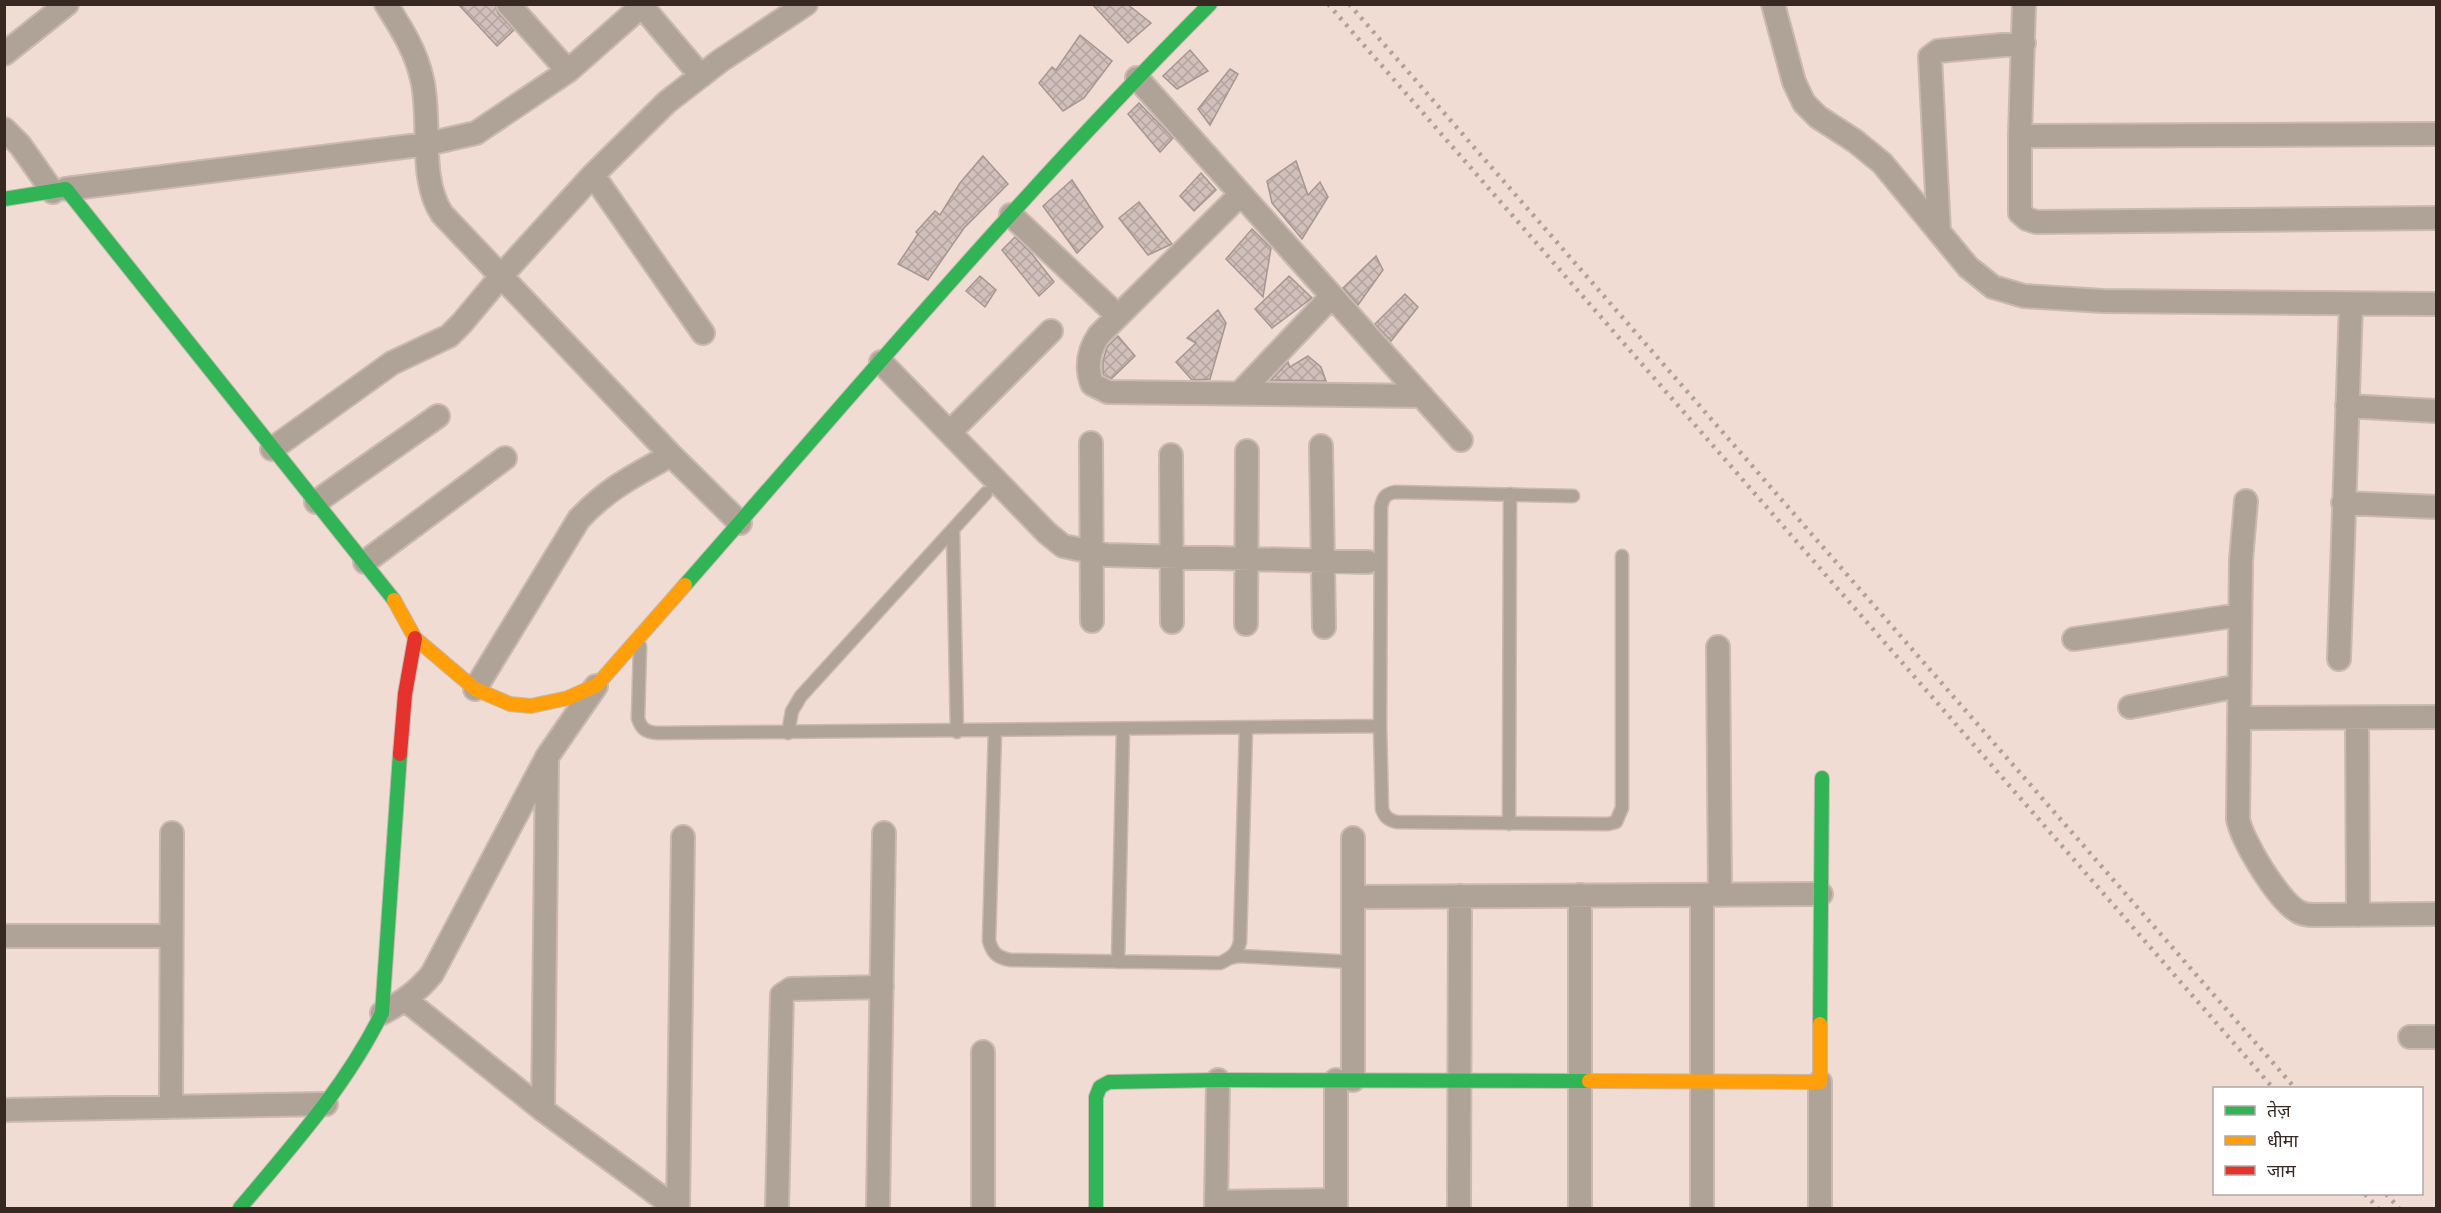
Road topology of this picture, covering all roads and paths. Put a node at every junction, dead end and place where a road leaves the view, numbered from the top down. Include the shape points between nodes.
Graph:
1 (67, 4) edge
2 (386, 4) edge
3 (508, 4) edge
4 (806, 4) edge
5 (1210, 4) edge
6 (1773, 4) edge
7 (2024, 4) edge
8 (642, 5) edge
9 (2024, 43) junction
10 (4, 54) edge
11 (568, 71) junction
12 (701, 76) junction
13 (1137, 78) junction
14 (4, 129) edge
15 (2436, 134) edge
16 (2020, 136) junction
17 (427, 144) junction
18 (593, 175) junction
19 (60, 190) junction
20 (1241, 194) junction
21 (4, 200) edge
22 (1011, 215) junction
23 (2436, 219) edge
24 (1939, 232) junction
25 (502, 275) junction
26 (1332, 296) junction
27 (2351, 304) junction
28 (2436, 304) edge
29 (1118, 316) junction
30 (1051, 331) dead end
31 (703, 333) dead end
32 (881, 362) junction
33 (1240, 393) junction
34 (1422, 396) junction
35 (2347, 406) junction
36 (2436, 411) edge
37 (438, 416) dead end
38 (950, 432) junction
39 (1461, 440) dead end
40 (1091, 443) dead end
41 (1321, 446) dead end
42 (272, 449) junction
43 (1247, 451) dead end
44 (671, 455) junction
45 (1171, 455) dead end
46 (505, 458) dead end
47 (986, 493) dead end
48 (1510, 495) junction
49 (1573, 496) dead end
50 (2246, 501) dead end
51 (316, 502) junction
52 (2343, 503) junction
53 (2436, 507) edge
54 (740, 523) junction
55 (953, 530) junction
56 (1092, 553) junction
57 (1171, 556) junction
58 (1622, 556) dead end
59 (1246, 559) junction
60 (1323, 560) junction
61 (364, 562) junction
62 (1368, 562) dead end
63 (2240, 615) junction
64 (1092, 621) dead end
65 (1172, 622) dead end
66 (1246, 624) dead end
67 (1324, 627) dead end
68 (640, 636) junction
69 (415, 638) junction
70 (2074, 639) dead end
71 (1718, 647) dead end
72 (2339, 659) dead end
73 (597, 685) junction
74 (2239, 686) junction
75 (475, 689) junction
76 (2130, 707) dead end
77 (2436, 717) edge
78 (2239, 718) junction
79 (2357, 718) junction
80 (1380, 726) junction
81 (1246, 728) junction
82 (1123, 730) junction
83 (995, 731) junction
84 (957, 732) junction
85 (788, 733) junction
86 (547, 758) junction
87 (1821, 778) dead end
88 (1509, 824) junction
89 (171, 833) dead end
90 (884, 833) dead end
91 (683, 837) dead end
92 (1353, 838) dead end
93 (1821, 894) junction
94 (1580, 895) junction
95 (1711, 895) junction
96 (1460, 896) junction
97 (1353, 897) junction
98 (2436, 914) edge
99 (2358, 915) junction
100 (4, 936) edge
101 (171, 936) junction
102 (1230, 958) junction
103 (1118, 962) junction
104 (1353, 962) junction
105 (882, 987) junction
106 (406, 1000) junction
107 (382, 1013) junction
108 (2436, 1037) edge
109 (2410, 1038) dead end
110 (983, 1052) dead end
111 (1218, 1080) junction
112 (1345, 1080) junction
113 (1460, 1081) junction
114 (1581, 1081) junction
115 (1702, 1081) junction
116 (1820, 1082) junction
117 (326, 1104) junction
118 (171, 1107) junction
119 (4, 1110) edge
120 (543, 1110) junction
121 (1336, 1204) edge
122 (1216, 1205) edge
123 (240, 1209) edge
124 (677, 1209) edge
125 (777, 1209) edge
126 (878, 1209) edge
127 (983, 1209) edge
128 (1096, 1209) edge
129 (1459, 1209) edge
130 (1580, 1209) edge
131 (1702, 1209) edge
132 (1820, 1209) edge

1 - 10 street
2 - 17 street via 406,36 422,79
3 - 11 street
4 - 12 street
5 - 13 street
6 - 24 street via 1794,82 1804,103 1882,163
7 - 9 street
8 - 11 street
8 - 12 street
9 - 16 street
9 - 24 street via 1938,51 1930,57
11 - 17 street via 476,133
12 - 18 street via 667,102
13 - 20 street
13 - 22 street
14 - 19 street
15 - 16 street
16 - 23 street via 2020,213 2036,222
17 - 19 street
17 - 25 street via 437,206
18 - 25 street
18 - 31 street
19 - 21 street
19 - 42 street
20 - 26 street
20 - 29 street
22 - 29 street
22 - 32 street
24 - 27 street via 1968,267 1993,286 2024,296 2103,301
25 - 42 street via 449,336 392,363
25 - 44 street
26 - 33 street
26 - 34 street
27 - 28 street
27 - 35 street
29 - 33 street via 1092,344 1088,358 1092,384 1108,392
30 - 38 street
32 - 38 street
32 - 54 street
33 - 34 street
34 - 39 street
35 - 36 street
35 - 52 street
37 - 51 street
38 - 56 street via 1047,533 1064,546
40 - 56 street
41 - 60 street
42 - 51 street
43 - 59 street
44 - 54 street
44 - 75 street via 614,486 579,519
45 - 57 street
46 - 61 street
47 - 55 lane
48 - 49 lane
48 - 80 lane via 1395,492 1383,498
48 - 88 lane
50 - 63 street
51 - 61 street
52 - 53 street
52 - 72 street
54 - 68 street
55 - 84 lane
55 - 85 lane via 801,696 792,711
56 - 57 street
56 - 64 street
57 - 59 street
57 - 65 street
58 - 88 lane via 1620,816 1608,824
59 - 60 street
59 - 66 street
60 - 62 street
60 - 67 street
61 - 69 street via 390,594
63 - 70 street
63 - 74 street
68 - 73 street
68 - 85 lane via 638,718 647,732
69 - 75 street
69 - 107 street via 405,694 395,806
71 - 95 street
73 - 75 street via 568,698 531,706 510,704
73 - 86 street
74 - 76 street
74 - 78 street
77 - 79 street
78 - 79 street
78 - 99 street via 2238,819 2246,844 2284,900 2300,913
79 - 99 street
80 - 81 lane
80 - 88 lane via 1382,809 1389,820
81 - 82 lane
81 - 102 lane via 1240,942 1238,951
82 - 83 lane
82 - 103 lane
83 - 84 lane
83 - 103 lane via 989,941 992,952 1010,960
84 - 85 lane
86 - 106 street via 432,974
86 - 120 street
87 - 93 street
89 - 101 street
90 - 105 street
91 - 124 street
92 - 97 street
93 - 95 street
93 - 116 street
94 - 95 street
94 - 96 street
94 - 114 street
95 - 115 street
96 - 97 street
96 - 113 street
97 - 104 street
98 - 99 street
100 - 101 street
101 - 118 street
102 - 103 lane via 1220,963
102 - 104 lane
104 - 112 street
105 - 125 street via 791,989 782,995
105 - 126 street
106 - 107 street
106 - 120 street
107 - 117 street
108 - 109 street
110 - 127 street
111 - 112 street
111 - 122 street
111 - 128 street via 1102,1084 1096,1097
112 - 113 street
112 - 121 street
113 - 114 street
113 - 129 street
114 - 115 street
114 - 130 street
115 - 116 street
115 - 131 street
116 - 132 street
117 - 118 street
117 - 123 street
118 - 119 street
120 - 124 street
121 - 122 street

